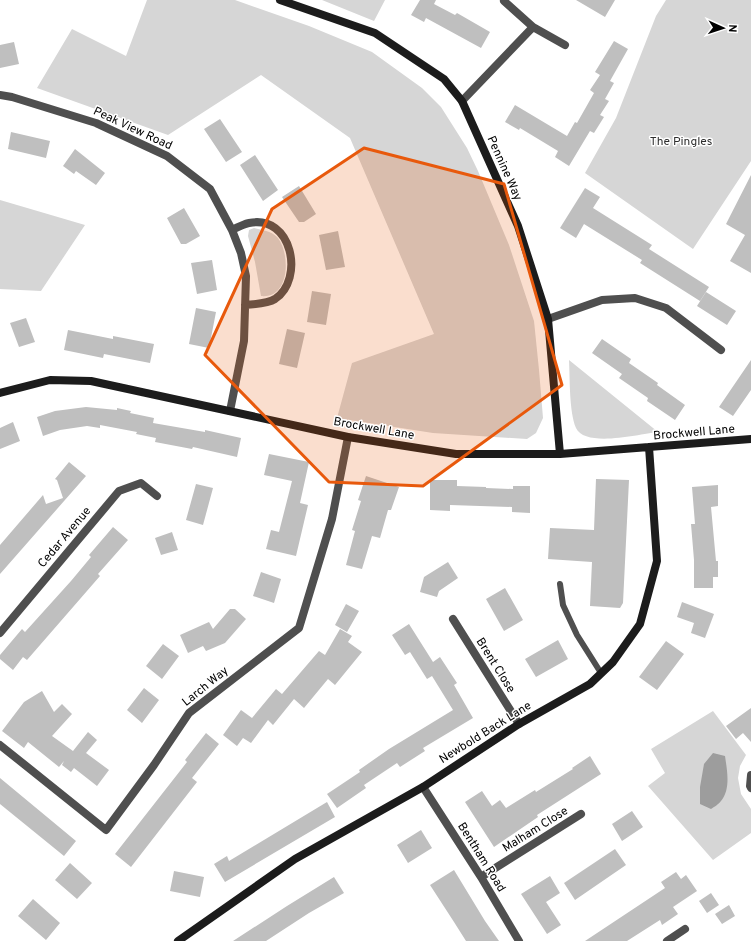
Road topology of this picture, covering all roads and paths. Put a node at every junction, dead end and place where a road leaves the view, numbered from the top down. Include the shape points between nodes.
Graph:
1 (280, 0) edge
2 (504, 1) dead end
3 (532, 27) junction
4 (565, 45) dead end
5 (0, 95) edge
6 (462, 101) junction
7 (232, 230) junction
8 (246, 305) junction
9 (548, 319) junction
10 (721, 350) dead end
11 (0, 393) edge
12 (230, 411) junction
13 (348, 437) junction
14 (751, 439) edge
15 (649, 448) junction
16 (560, 454) junction
17 (157, 496) dead end
18 (560, 584) dead end
19 (453, 619) dead end
20 (0, 633) edge
21 (601, 673) junction
22 (519, 724) junction
23 (0, 745) edge
24 (751, 775) edge
25 (423, 787) junction
26 (751, 788) edge
27 (581, 814) dead end
28 (481, 877) junction
29 (685, 928) dead end
30 (178, 941) edge
31 (519, 941) edge
32 (668, 941) edge

1 - 6 street, Pennine Way via 375,33 444,79
2 - 3 street
3 - 4 street
3 - 6 street
5 - 7 street, Peak View Road via 96,123 167,156 210,189
6 - 9 street, Pennine Way via 518,226
7 - 8 street, Peak View Road via 241,252 246,276
7 - 8 street via 249,223 269,225 278,229 289,244 292,266 284,290 267,302
8 - 12 street, Peak View Road via 244,341
9 - 10 street via 602,300 635,298 666,308
9 - 16 street, Pennine Way
11 - 12 street, Brockwell Lane via 50,380 91,381
12 - 13 street, Brockwell Lane
13 - 16 street, Brockwell Lane via 456,454
13 - 23 street, Larch Way via 332,519 299,628 189,713 106,830
14 - 15 street, Brockwell Lane
15 - 16 street, Brockwell Lane
15 - 21 street, Newbold Back Lane via 657,561 640,624 613,662
17 - 20 street, Cedar Avenue via 141,483 119,491
18 - 21 lane via 563,605 574,629
19 - 22 street, Brent Close
21 - 22 street, Newbold Back Lane via 590,684
22 - 25 street, Newbold Back Lane
24 - 26 street
25 - 28 street, Bentham Road
25 - 30 street, Newbold Back Lane via 295,859
27 - 28 street, Malham Close
28 - 31 street, Bentham Road
29 - 32 street

